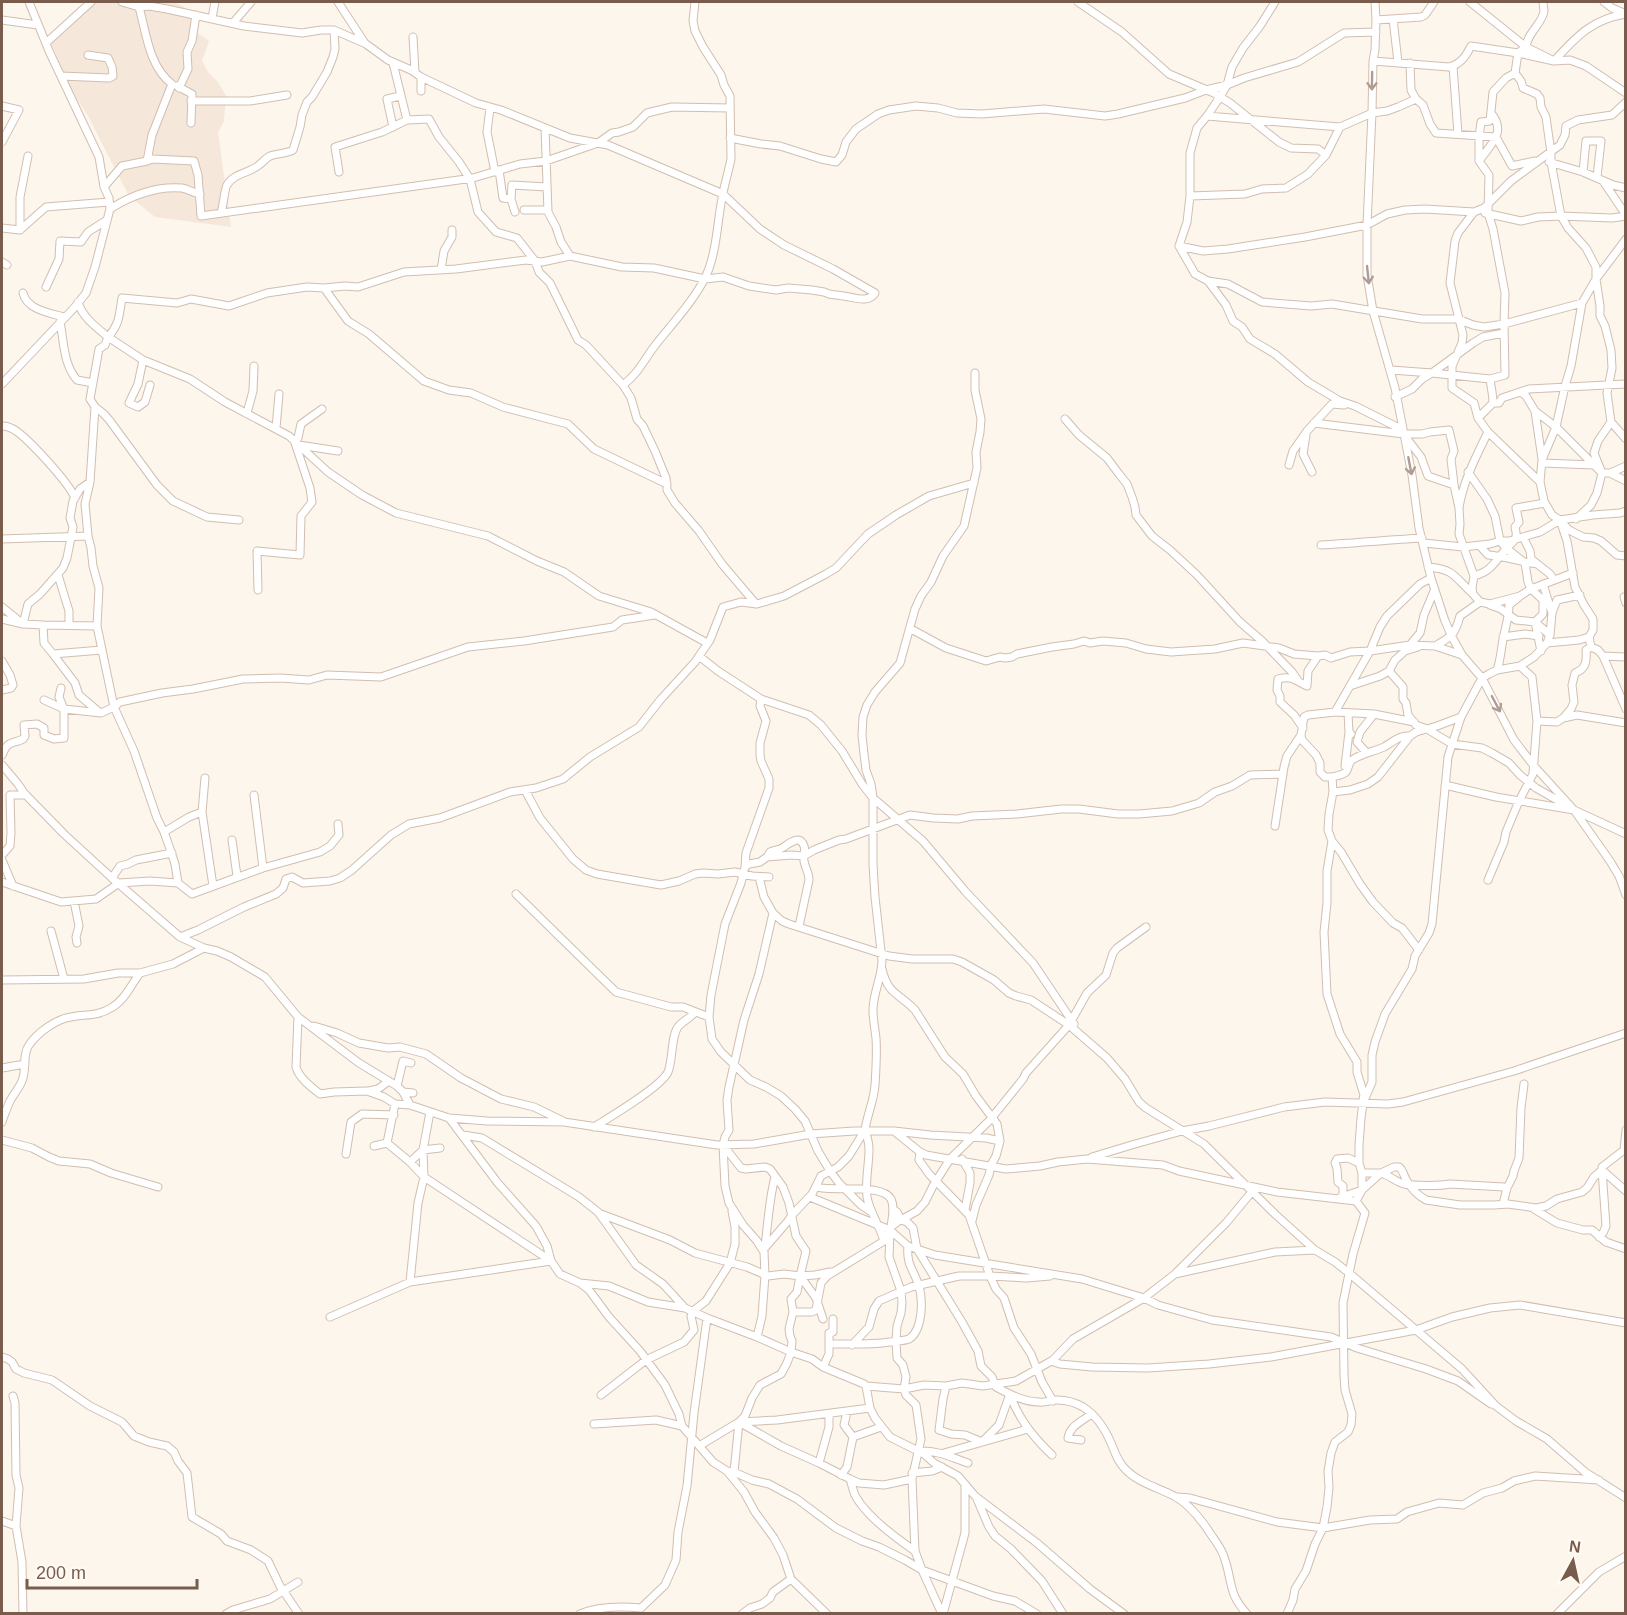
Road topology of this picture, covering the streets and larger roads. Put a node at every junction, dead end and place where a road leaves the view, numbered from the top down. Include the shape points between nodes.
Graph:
1 (29, 2) edge
2 (91, 2) edge
3 (122, 2) edge
4 (215, 2) edge
5 (251, 2) edge
6 (338, 2) edge
7 (695, 2) edge
8 (1078, 2) edge
9 (1275, 2) edge
10 (1375, 2) edge
11 (1434, 2) edge
12 (1470, 2) edge
13 (1543, 2) edge
14 (1604, 2) edge
15 (141, 4) edge
16 (1626, 14) edge
17 (196, 15) junction
18 (212, 18) junction
19 (1393, 19) junction
20 (2, 20) edge
21 (1376, 20) junction
22 (233, 23) junction
23 (39, 25) junction
24 (334, 30) junction
25 (1376, 32) junction
26 (413, 37) dead end
27 (46, 43) junction
28 (365, 43) junction
29 (1526, 47) junction
30 (1518, 53) junction
31 (88, 56) dead end
32 (1373, 61) junction
33 (1554, 61) junction
34 (1398, 62) junction
35 (393, 63) junction
36 (1410, 63) junction
37 (1453, 66) junction
38 (418, 74) junction
39 (1515, 74) junction
40 (61, 76) junction
41 (1227, 85) junction
42 (176, 86) junction
43 (1206, 90) junction
44 (421, 91) dead end
45 (1626, 93) edge
46 (286, 95) dead end
47 (400, 96) junction
48 (1220, 97) junction
49 (1416, 99) junction
50 (191, 101) junction
51 (1626, 102) edge
52 (2, 106) edge
53 (490, 108) junction
54 (730, 108) junction
55 (1372, 113) junction
56 (1491, 113) junction
57 (1626, 114) edge
58 (1612, 115) junction
59 (1207, 116) junction
60 (407, 120) junction
61 (1252, 120) junction
62 (191, 123) dead end
63 (1340, 127) junction
64 (393, 128) junction
65 (545, 128) junction
66 (1458, 134) junction
67 (1479, 137) junction
68 (1496, 137) junction
69 (730, 138) junction
70 (2, 142) edge
71 (598, 143) junction
72 (1551, 153) junction
73 (1326, 155) junction
74 (28, 156) dead end
75 (147, 161) junction
76 (546, 161) junction
77 (1479, 161) junction
78 (1538, 161) junction
79 (1551, 162) junction
80 (339, 171) dead end
81 (497, 171) junction
82 (1584, 172) junction
83 (470, 179) junction
84 (1600, 179) junction
85 (104, 187) junction
86 (547, 187) junction
87 (1626, 188) edge
88 (200, 194) junction
89 (723, 194) junction
90 (1190, 196) junction
91 (511, 199) junction
92 (1489, 202) junction
93 (110, 206) junction
94 (524, 210) dead end
95 (548, 210) junction
96 (515, 212) dead end
97 (1474, 212) junction
98 (221, 213) junction
99 (1488, 213) junction
100 (1561, 216) junction
101 (1626, 216) edge
102 (107, 220) junction
103 (1366, 225) junction
104 (2, 228) edge
105 (20, 230) junction
106 (452, 230) dead end
107 (1626, 239) edge
108 (1179, 246) junction
109 (570, 256) junction
110 (535, 261) junction
111 (441, 270) junction
112 (705, 279) junction
113 (1596, 279) junction
114 (1208, 280) junction
115 (46, 287) dead end
116 (324, 288) junction
117 (23, 293) dead end
118 (78, 302) junction
119 (1582, 303) junction
120 (1373, 311) junction
121 (62, 319) junction
122 (1458, 319) junction
123 (1504, 324) junction
124 (1504, 333) junction
125 (108, 337) junction
126 (1458, 355) junction
127 (143, 360) junction
128 (254, 366) dead end
129 (1391, 370) junction
130 (975, 373) dead end
131 (1432, 373) junction
132 (1452, 375) junction
133 (1490, 379) junction
134 (93, 383) junction
135 (2, 384) edge
136 (1626, 384) edge
137 (150, 385) dead end
138 (622, 385) junction
139 (1565, 386) junction
140 (1608, 386) junction
141 (1521, 392) junction
142 (279, 394) dead end
143 (1395, 397) junction
144 (1493, 403) junction
145 (1354, 406) junction
146 (95, 407) junction
147 (322, 409) dead end
148 (1535, 411) junction
149 (247, 413) junction
150 (1478, 418) junction
151 (1065, 419) dead end
152 (1611, 422) junction
153 (1314, 423) junction
154 (2, 426) edge
155 (1556, 427) junction
156 (276, 428) junction
157 (1307, 431) junction
158 (1403, 432) junction
159 (1488, 432) junction
160 (1626, 439) edge
161 (296, 442) junction
162 (338, 451) dead end
163 (1542, 462) junction
164 (1289, 465) dead end
165 (1594, 465) junction
166 (1626, 466) edge
167 (1312, 472) dead end
168 (1468, 472) junction
169 (1606, 473) junction
170 (1626, 481) edge
171 (90, 482) junction
172 (1540, 482) junction
173 (974, 483) junction
174 (667, 484) junction
175 (1454, 485) junction
176 (75, 498) junction
177 (1545, 503) junction
178 (1459, 508) junction
179 (1626, 511) edge
180 (1576, 519) junction
181 (239, 520) dead end
182 (1560, 520) junction
183 (71, 536) junction
184 (88, 536) junction
185 (1519, 538) junction
186 (2, 539) edge
187 (1423, 541) junction
188 (1500, 541) junction
189 (1321, 545) dead end
190 (1480, 546) junction
191 (1463, 547) junction
192 (1506, 548) junction
193 (1501, 556) junction
194 (1626, 556) edge
195 (1524, 563) junction
196 (1537, 564) junction
197 (1428, 567) junction
198 (1573, 573) junction
199 (58, 575) junction
200 (1474, 576) junction
201 (1431, 578) junction
202 (1554, 580) junction
203 (1543, 584) junction
204 (1434, 588) junction
205 (1531, 589) junction
206 (258, 590) dead end
207 (1473, 594) junction
208 (1580, 595) junction
209 (1520, 596) junction
210 (1626, 597) edge
211 (1480, 602) junction
212 (1626, 603) edge
213 (756, 604) junction
214 (1490, 604) junction
215 (2, 607) edge
216 (1552, 613) junction
217 (656, 614) junction
218 (1509, 615) junction
219 (2, 619) edge
220 (1535, 622) junction
221 (23, 624) junction
222 (43, 625) junction
223 (69, 625) junction
224 (97, 626) junction
225 (911, 629) junction
226 (1538, 636) junction
227 (1452, 637) junction
228 (1503, 637) junction
229 (1589, 637) junction
230 (1548, 639) junction
231 (707, 644) junction
232 (1410, 645) junction
233 (1419, 646) junction
234 (1435, 646) junction
235 (1267, 647) junction
236 (1591, 647) junction
237 (102, 650) junction
238 (1371, 651) junction
239 (1541, 651) junction
240 (53, 654) junction
241 (1462, 655) junction
242 (699, 656) junction
243 (1318, 656) junction
244 (1603, 656) junction
245 (1626, 657) edge
246 (2, 661) edge
247 (1520, 666) junction
248 (1497, 670) junction
249 (1389, 671) junction
250 (1482, 678) junction
251 (1297, 680) junction
252 (1350, 686) junction
253 (61, 688) dead end
254 (2, 690) edge
255 (762, 699) junction
256 (44, 700) dead end
257 (114, 707) junction
258 (1626, 709) edge
259 (64, 710) junction
260 (1335, 712) junction
261 (101, 713) junction
262 (1348, 713) junction
263 (1374, 714) junction
264 (1461, 717) junction
265 (1563, 718) junction
266 (1537, 721) junction
267 (1414, 722) junction
268 (1626, 723) edge
269 (1427, 729) junction
270 (1302, 732) junction
271 (1349, 732) junction
272 (1410, 736) junction
273 (1357, 742) junction
274 (1452, 744) junction
275 (1366, 752) junction
276 (2, 755) edge
277 (2, 765) edge
278 (1534, 766) junction
279 (1283, 774) junction
280 (1343, 774) junction
281 (1332, 777) junction
282 (205, 778) dead end
283 (1529, 782) junction
284 (1445, 785) junction
285 (525, 790) junction
286 (1333, 792) junction
287 (26, 795) junction
288 (254, 795) dead end
289 (873, 798) junction
290 (1518, 801) junction
291 (1574, 810) junction
292 (202, 812) junction
293 (898, 820) junction
294 (338, 824) dead end
295 (1275, 826) dead end
296 (873, 828) junction
297 (164, 832) junction
298 (1626, 834) edge
299 (232, 840) dead end
300 (1332, 841) junction
301 (172, 853) junction
302 (804, 856) junction
303 (2, 857) edge
304 (767, 857) junction
305 (263, 868) junction
306 (743, 870) junction
307 (237, 876) junction
308 (759, 877) junction
309 (770, 877) dead end
310 (112, 878) junction
311 (1488, 880) dead end
312 (2, 882) edge
313 (119, 883) junction
314 (178, 883) junction
315 (13, 886) junction
316 (213, 886) junction
317 (516, 894) dead end
318 (1626, 895) edge
319 (75, 901) junction
320 (773, 914) junction
321 (799, 927) junction
322 (1146, 927) dead end
323 (51, 931) dead end
324 (180, 937) junction
325 (77, 943) dead end
326 (204, 948) junction
327 (1419, 950) junction
328 (881, 953) junction
329 (882, 969) junction
330 (140, 973) junction
331 (2, 980) edge
332 (64, 980) junction
333 (696, 1012) junction
334 (298, 1017) junction
335 (710, 1017) junction
336 (1070, 1023) junction
337 (308, 1024) junction
338 (1626, 1033) edge
339 (411, 1063) dead end
340 (25, 1064) junction
341 (734, 1065) junction
342 (2, 1068) edge
343 (389, 1081) junction
344 (1524, 1084) dead end
345 (397, 1086) junction
346 (367, 1091) junction
347 (403, 1092) junction
348 (412, 1093) dead end
349 (1363, 1103) junction
350 (396, 1104) junction
351 (410, 1105) junction
352 (430, 1112) junction
353 (394, 1115) junction
354 (992, 1117) junction
355 (449, 1118) junction
356 (2, 1121) edge
357 (564, 1122) junction
358 (594, 1127) junction
359 (866, 1130) junction
360 (1626, 1130) edge
361 (894, 1131) junction
362 (1182, 1131) junction
363 (811, 1134) junction
364 (463, 1135) junction
365 (2, 1140) edge
366 (969, 1140) junction
367 (1000, 1141) junction
368 (387, 1143) junction
369 (723, 1145) junction
370 (374, 1146) dead end
371 (440, 1148) dead end
372 (423, 1149) junction
373 (920, 1152) junction
374 (346, 1154) dead end
375 (950, 1159) junction
376 (1087, 1159) junction
377 (962, 1160) junction
378 (410, 1162) junction
379 (1359, 1163) junction
380 (991, 1165) junction
381 (1602, 1170) junction
382 (830, 1171) junction
383 (1362, 1173) junction
384 (1381, 1173) junction
385 (424, 1177) junction
386 (775, 1177) junction
387 (936, 1181) junction
388 (1410, 1185) junction
389 (158, 1187) dead end
390 (816, 1187) junction
391 (1252, 1188) junction
392 (1507, 1188) junction
393 (845, 1189) junction
394 (866, 1190) junction
395 (1362, 1190) junction
396 (1626, 1191) edge
397 (810, 1197) junction
398 (1341, 1197) junction
399 (1356, 1201) junction
400 (1503, 1204) junction
401 (1531, 1207) junction
402 (731, 1208) junction
403 (893, 1209) junction
404 (965, 1210) junction
405 (870, 1211) junction
406 (598, 1212) junction
407 (792, 1215) junction
408 (901, 1220) junction
409 (972, 1221) junction
410 (877, 1225) junction
411 (891, 1229) junction
412 (1599, 1237) junction
413 (884, 1242) junction
414 (908, 1246) junction
415 (764, 1248) junction
416 (917, 1249) junction
417 (1626, 1249) edge
418 (1315, 1250) junction
419 (551, 1261) junction
420 (730, 1263) junction
421 (985, 1263) junction
422 (834, 1272) junction
423 (1349, 1272) junction
424 (1175, 1274) junction
425 (765, 1275) junction
426 (990, 1275) junction
427 (1055, 1275) junction
428 (800, 1276) junction
429 (937, 1281) junction
430 (410, 1282) junction
431 (580, 1284) junction
432 (919, 1285) junction
433 (901, 1291) junction
434 (1144, 1298) junction
435 (817, 1303) junction
436 (685, 1308) junction
437 (693, 1311) junction
438 (793, 1312) junction
439 (330, 1317) dead end
440 (706, 1318) junction
441 (823, 1319) dead end
442 (833, 1319) dead end
443 (1626, 1323) edge
444 (1416, 1330) junction
445 (757, 1337) junction
446 (896, 1341) junction
447 (1344, 1343) junction
448 (830, 1344) junction
449 (852, 1345) junction
450 (791, 1352) junction
451 (2, 1357) edge
452 (646, 1360) junction
453 (1051, 1361) junction
454 (824, 1367) junction
455 (1037, 1369) junction
456 (994, 1385) junction
457 (866, 1386) junction
458 (946, 1386) junction
459 (904, 1389) junction
460 (1010, 1394) junction
461 (601, 1395) dead end
462 (13, 1396) dead end
463 (1053, 1401) junction
464 (1496, 1406) junction
465 (870, 1408) junction
466 (846, 1412) junction
467 (829, 1414) junction
468 (1091, 1414) junction
469 (739, 1422) junction
470 (594, 1424) dead end
471 (1072, 1425) junction
472 (682, 1426) junction
473 (881, 1426) junction
474 (1028, 1429) junction
475 (853, 1437) junction
476 (691, 1438) junction
477 (1081, 1440) dead end
478 (982, 1442) junction
479 (1065, 1442) dead end
480 (699, 1446) junction
481 (918, 1451) junction
482 (944, 1454) junction
483 (1052, 1455) dead end
484 (819, 1463) junction
485 (968, 1463) dead end
486 (942, 1467) junction
487 (731, 1472) junction
488 (841, 1475) junction
489 (912, 1476) junction
490 (850, 1479) junction
491 (1599, 1480) junction
492 (965, 1486) junction
493 (975, 1496) junction
494 (1177, 1497) junction
495 (1626, 1498) edge
496 (2, 1521) edge
497 (16, 1526) junction
498 (1323, 1528) junction
499 (915, 1551) junction
500 (1626, 1556) edge
501 (922, 1570) junction
502 (791, 1579) junction
503 (952, 1581) junction
504 (298, 1582) dead end
505 (283, 1591) junction
506 (630, 1610) edge
507 (23, 1614) edge
508 (226, 1614) edge
509 (299, 1614) edge
510 (580, 1614) edge
511 (742, 1614) edge
512 (827, 1614) edge
513 (942, 1614) edge
514 (1037, 1614) edge
515 (1063, 1614) edge
516 (1124, 1614) edge
517 (1247, 1614) edge
518 (1287, 1614) edge
519 (1557, 1614) edge

1 - 23 street
2 - 27 street
3 - 15 street
4 - 18 street
5 - 22 street
6 - 28 street
7 - 54 street via 695,31 721,75 730,96
8 - 43 street via 1122,32 1169,74
9 - 41 street via 1232,67
10 - 21 street
11 - 19 street via 1421,17
12 - 29 street
13 - 29 street via 1544,12
14 - 16 street
15 - 17 street
15 - 42 street via 154,60
16 - 33 street via 1595,23
17 - 18 street
17 - 42 street via 187,51 188,69
18 - 22 street
19 - 21 street
19 - 34 street
20 - 23 street
21 - 25 street
22 - 24 street via 302,33
23 - 27 street
24 - 28 street
24 - 98 street via 333,57 307,102 293,150 272,155 232,178 226,185
25 - 32 street
25 - 41 street via 1344,33 1298,62
26 - 38 street
27 - 40 street
28 - 35 street
29 - 30 street
29 - 33 street
30 - 33 street
30 - 37 street via 1472,46 1464,59
30 - 39 street
31 - 40 street via 108,58 113,76
32 - 34 street
32 -> 55 street
33 - 45 street via 1570,60 1586,66
34 - 36 street
35 - 38 street
35 - 47 street
36 - 37 street
36 - 49 street via 1411,90
37 - 66 street
38 - 44 street
38 - 53 street
39 - 56 street via 1492,92
39 - 72 street via 1523,88 1540,98
40 - 85 street via 99,157
41 - 43 street
41 - 48 street
42 - 50 street via 192,94
42 - 75 street via 152,135
43 - 48 street
43 - 69 street via 1176,101 1105,116 1044,109 957,113 908,106 883,112 856,129 836,162 780,146
46 - 50 street via 250,101
47 - 60 street
47 - 64 street via 387,99
48 - 59 street
48 - 61 street
49 - 55 street
49 - 66 street via 1436,133
50 - 62 street
51 - 58 street
52 - 70 street via 20,110
53 - 65 street
53 - 81 street via 487,132
54 - 69 street
54 - 71 street via 672,107 647,113 633,127 612,133
55 - 63 street
55 - 103 street
56 - 67 street via 1490,121 1481,122
56 - 68 street via 1499,128
57 - 58 street
58 - 72 street via 1578,120 1566,126 1560,145
59 - 61 street
59 - 90 street via 1191,145
60 - 64 street
60 - 83 street via 429,119
61 - 63 street
61 - 73 street via 1291,148 1318,149
63 - 73 street
64 - 80 street via 335,147
65 - 71 street
65 - 76 street
66 - 67 street
67 - 68 street
67 - 77 street
68 - 77 street
68 - 78 street via 1512,166
69 - 89 street via 731,159
71 - 76 street
71 - 89 street
72 - 78 street
72 - 79 street
73 - 90 street via 1308,174 1286,188
74 - 105 street via 20,197
75 - 85 street via 122,166
75 - 88 street via 194,161
76 - 81 street
76 - 86 street
77 - 92 street via 1489,175
78 - 79 street
78 - 92 street
79 - 82 street
79 - 100 street
81 - 83 street
81 - 91 street via 503,198
82 - 84 street
82 - 84 street via 1586,141 1601,141
83 - 98 street
83 - 110 street via 478,212 496,232 517,238
84 - 87 street
84 - 101 street
85 - 93 street
86 - 91 street via 512,185
86 - 95 street
88 - 93 street via 180,188 155,189
88 - 98 street via 201,216
89 - 112 street
89 - 112 street via 760,229 784,245 875,293 863,299 812,290 749,286 723,277
90 - 108 street
91 - 96 street
92 - 97 street
92 - 99 street
93 - 102 street
93 - 105 street via 46,207
94 - 95 street
95 - 109 street
97 - 99 street
97 - 103 street via 1405,210 1387,213
97 - 122 street via 1455,241 1450,283
99 - 100 street via 1521,220
99 - 123 street via 1505,293
100 - 101 street
100 - 113 street via 1586,248 1596,267
102 - 115 street via 88,232 81,242 60,241 59,260
102 - 118 street via 86,293
103 - 108 street via 1228,249 1203,251
103 -> 120 street via 1367,275
104 - 105 street
106 - 111 street
107 - 113 street
108 - 114 street via 1195,273
109 - 110 street
109 - 112 street
110 - 111 street
110 - 138 street via 578,340
111 - 116 street via 404,272 358,287
112 - 138 street via 635,376
113 - 119 street
113 - 140 street via 1600,316 1611,350
114 - 120 street via 1228,284 1262,302 1332,304
114 - 145 street via 1233,321 1250,339 1308,382
116 - 125 street via 267,293 229,306 191,299 177,303 122,298 116,329
116 - 174 street via 348,321 424,381 568,424 594,449
117 - 121 street via 29,304
118 - 121 street
118 - 125 street via 87,319
119 - 123 street
119 - 139 street
120 - 122 street via 1422,319
120 - 129 street
121 - 134 street via 70,372 77,380
121 - 135 street
122 - 123 street via 1484,327
122 - 126 street via 1463,335
123 - 124 street
124 - 126 street via 1484,337
124 - 133 street via 1505,375
125 - 127 street
125 - 134 street via 99,349
126 - 131 street
126 - 132 street
127 - 137 street via 129,404 138,407 145,402
127 - 149 street via 190,379
128 - 149 street
129 - 131 street
129 - 143 street
130 - 173 street via 981,419
131 - 132 street
131 - 143 street
132 - 133 street
132 - 150 street via 1452,388 1474,403
133 - 144 street
134 - 146 street via 90,399
136 - 140 street
138 - 174 street
139 - 140 street
139 - 141 street
139 - 155 street
140 - 152 street
141 - 144 street
141 - 148 street
142 - 156 street
143 - 158 street
144 - 150 street
145 - 153 street via 1332,404
145 - 158 street
146 - 171 street
146 - 181 street via 173,501 207,517
147 - 161 street via 301,424
148 - 155 street
148 - 163 street
149 - 156 street
150 - 159 street
151 - 235 street via 1119,474 1132,497 1136,515 1152,536 1197,575
152 - 160 street
152 - 169 street via 1594,453
153 - 157 street
153 - 158 street
154 - 176 street via 31,444
155 - 163 street
155 - 165 street
156 - 161 street
157 - 164 street via 1293,451
157 - 167 street via 1303,454
158 - 175 street via 1421,457 1428,476
158 - 175 street via 1449,430 1454,451
158 -> 187 street
159 - 168 street
159 - 172 street
161 - 162 street
161 - 206 street via 312,502 301,516 300,555 256,551
161 - 217 street via 328,472 396,513 488,536 564,572 599,596
163 - 165 street
163 - 172 street
165 - 169 street
166 - 169 street
168 - 178 street
168 - 188 street via 1495,516
169 - 170 street
169 - 180 street via 1591,505
171 - 176 street
171 - 184 street via 85,504
172 - 177 street
173 - 213 street via 928,496 868,534 836,568 784,596
173 - 225 street via 964,526 921,597
174 - 213 street via 675,503
175 - 178 street
176 - 183 street
177 - 182 street
177 - 185 street via 1516,508
178 - 191 street
179 - 180 street
180 - 182 street
182 - 185 street
182 - 194 street via 1575,534 1601,541 1617,555
182 - 198 street
183 - 184 street
183 - 186 street
183 - 199 street via 67,558
184 - 224 street via 99,588
185 - 188 street
185 - 192 street
185 - 196 street
187 - 189 street
187 - 191 street
187 - 197 street
188 - 190 street
188 - 192 street
190 - 191 street
190 - 193 street via 1488,555
191 - 200 street
192 - 193 street
192 - 195 street
193 - 195 street
193 - 200 street via 1493,567
195 - 196 street
195 - 205 street
196 - 202 street
197 - 201 street
197 - 207 street via 1440,567 1453,574
198 - 202 street
198 - 208 street
199 - 221 street via 28,604
199 - 223 street via 69,611
200 - 207 street
201 - 204 street
201 - 238 street via 1387,616
202 - 203 street
203 - 205 street
203 - 216 street
204 - 227 street
204 - 232 street via 1420,633
205 - 209 street
205 - 220 street via 1543,600 1543,614
207 - 211 street
208 - 216 street via 1557,600
208 - 229 street via 1593,620
209 - 214 street
209 - 218 street via 1509,605
210 - 212 street
211 - 214 street
211 - 227 street via 1460,616
213 - 231 street via 741,602 723,607
214 - 218 street
215 - 221 street
216 - 230 street
217 - 231 street
217 - 257 street via 622,620 613,627 468,647 381,677 243,679 120,702
218 - 220 street via 1516,620
218 - 228 street
219 - 221 street
220 - 226 street
220 - 230 street
221 - 222 street
222 - 223 street
222 - 240 street via 44,643
223 - 224 street
224 - 237 street
225 - 235 street via 946,648 987,662 1084,641 1126,643 1171,652 1243,643
225 - 289 street via 900,663 875,692 863,717 865,762
226 - 228 street
226 - 230 street
226 - 239 street
227 - 234 street
227 - 241 street
228 - 248 street
229 - 230 street
229 - 236 street
230 - 239 street
231 - 242 street
232 - 233 street
232 - 238 street
233 - 234 street
233 - 249 street via 1395,660
234 - 241 street
235 - 243 street
235 - 251 street
236 - 244 street
236 - 265 street via 1586,650 1582,671 1575,673 1574,702
237 - 240 street
237 - 257 street
238 - 243 street via 1359,650 1331,658 1325,654
238 - 252 street
239 - 247 street
240 - 261 street via 75,683 79,695
241 - 250 street
242 - 255 street
242 - 285 street via 639,727 562,779
243 - 251 street via 1308,671 1307,686
244 - 245 street
244 - 258 street
246 - 254 street via 13,685
247 - 248 street
247 - 266 street via 1532,677
248 - 250 street
249 - 252 street
249 - 267 street via 1403,687 1408,715
250 - 264 street
250 -> 278 street via 1514,740
251 - 270 street via 1278,679 1277,690 1280,702 1294,715
252 - 260 street
253 - 259 street via 59,697
255 - 289 street via 809,715 821,725
255 - 306 street via 760,706 766,721 760,754 769,788
256 - 259 street
257 - 261 street
257 - 297 street
259 - 261 street
259 - 276 street via 64,738 44,735 44,728 37,724 24,724 23,739 11,742
260 - 262 street
260 - 270 street via 1304,717
262 - 263 street
262 - 271 street
263 - 267 street
263 - 273 street
264 - 269 street
264 - 274 street
265 - 266 street via 1557,722
265 - 268 street via 1577,715
266 - 278 street
267 - 269 street
269 - 272 street
269 - 274 street
270 - 279 street via 1287,756
270 - 281 street via 1302,740 1320,763 1320,772
271 - 273 street
271 - 280 street
272 - 275 street
272 - 286 street via 1378,777 1350,790
273 - 275 street
274 - 283 street via 1482,748 1509,763
274 - 284 street
275 - 280 street via 1352,760
277 - 287 street
278 - 283 street
278 - 291 street
279 - 293 street via 1250,775 1199,803 1159,813 1061,809 957,819 910,815
279 - 295 street
280 - 281 street
281 - 286 street
282 - 292 street
283 - 290 street
283 - 291 street
284 - 290 street
284 - 327 street via 1432,924
285 - 306 street via 540,818 586,870 661,885 695,874
285 - 324 street via 408,825 340,878 312,883 286,879 276,894
286 - 300 street via 1328,830
287 - 303 street via 10,795 10,846
287 - 310 street
288 - 305 street
289 - 293 street
289 - 296 street
290 - 291 street
290 - 311 street
291 - 298 street
291 - 318 street via 1619,876
292 - 297 street
292 - 316 street
293 - 296 street
293 - 336 street via 923,841 1033,963
294 - 305 street via 339,835 320,852
296 - 302 street
296 - 328 street via 874,897
297 - 301 street
299 - 307 street
300 - 327 street via 1373,902
300 - 349 street via 1324,932 1326,984 1340,1034 1357,1062
301 - 310 street via 120,866
301 - 314 street
302 - 304 street
302 - 304 street via 803,843 797,840
302 - 321 street via 809,880
303 - 315 street
304 - 306 street
305 - 307 street
306 - 308 street
306 - 335 street via 725,924
307 - 316 street
308 - 309 street
308 - 320 street
310 - 313 street
312 - 315 street
313 - 314 street
313 - 319 street via 96,899
313 - 324 street
314 - 316 street via 192,894
315 - 319 street via 61,902
317 - 333 street via 616,992
319 - 325 street
320 - 321 street
320 - 341 street
321 - 328 street
322 - 336 street via 1113,953 1107,975 1087,993
323 - 332 street
324 - 326 street
326 - 330 street via 173,964
326 - 334 street via 231,957 265,976
327 - 349 street via 1377,1032 1372,1082
328 - 329 street
328 - 336 street via 962,962 1009,993 1031,1000
329 - 354 street via 887,986 915,1010 945,1057 963,1074
329 - 359 street via 873,1011 875,1085
330 - 332 street
330 - 340 street via 123,999 111,1008 62,1019 40,1034 29,1046
331 - 332 street
333 - 335 street
333 - 358 street via 678,1027 667,1074 641,1097
334 - 337 street
334 - 346 street via 298,1073 320,1094
335 - 341 street via 712,1039
336 - 354 street
336 - 362 street via 1120,1072 1139,1102
337 - 343 street
337 - 357 street via 359,1043 426,1054 501,1099 534,1107
338 - 349 street via 1514,1071 1403,1102
339 - 345 street via 403,1061
340 - 342 street
340 - 356 street via 22,1080
341 - 363 street via 750,1080 781,1096 805,1121
341 - 369 street via 727,1100 729,1130
343 - 345 street
343 - 346 street
344 - 392 street via 1520,1158
345 - 347 street
346 - 350 street
347 - 348 street
347 - 351 street
349 - 362 street via 1284,1107
349 - 379 street
350 - 351 street
350 - 353 street
351 - 352 street
352 - 355 street
352 - 372 street
353 - 368 street
353 - 374 street via 362,1114 351,1122
354 - 366 street
354 - 367 street
355 - 357 street
355 - 364 street
357 - 358 street
358 - 369 street
359 - 361 street
359 - 363 street
359 - 382 street via 849,1156
359 - 394 street
360 - 381 street via 1624,1150
361 - 366 street
361 - 373 street
362 - 376 street
362 - 391 street via 1212,1151
363 - 369 street
363 - 382 street
364 - 406 street via 482,1138
364 - 419 street via 536,1226
365 - 389 street via 59,1161 90,1164
366 - 367 street
366 - 375 street
366 - 377 street
367 - 380 street
368 - 370 street
368 - 378 street
369 - 386 street via 741,1168 765,1167
369 - 402 street via 725,1186
371 - 372 street
372 - 378 street
372 - 385 street
373 - 375 street
373 - 387 street via 919,1160
375 - 377 street
375 - 387 street
376 - 380 street via 1023,1168
376 - 391 street via 1163,1165
377 - 380 street
377 - 404 street via 970,1173
378 - 385 street
379 - 383 street
379 - 398 street via 1337,1159 1338,1182 1343,1186
380 - 409 street
381 - 396 street
381 - 401 street via 1582,1192 1546,1206
381 - 412 street via 1606,1226
382 - 390 street via 821,1176
382 - 393 street
383 - 384 street
383 - 395 street
384 - 388 street
384 - 388 street via 1399,1167
384 - 395 street
385 - 419 street
385 - 430 street
386 - 407 street via 783,1187
386 - 415 street
387 - 404 street
387 - 408 street via 917,1211
388 - 392 street
388 - 400 street via 1426,1200 1460,1205
390 - 393 street
390 - 397 street
391 - 398 street
391 - 418 street
391 - 424 street via 1226,1223
392 - 400 street
393 - 394 street
393 - 405 street
394 - 403 street via 884,1193
394 - 405 street
395 - 398 street
395 - 399 street
397 - 407 street
397 - 410 street
398 - 399 street
399 - 423 street via 1365,1212
400 - 401 street
401 - 412 street via 1557,1223 1592,1230
402 - 415 street
402 - 420 street via 735,1244
403 - 408 street
403 - 411 street
404 - 409 street
405 - 410 street
406 - 420 street via 695,1253
406 - 436 street via 636,1265 663,1284
407 - 415 street
407 - 428 street via 796,1236 806,1251
408 - 411 street
408 - 416 street via 913,1228
409 - 421 street
410 - 411 street
410 - 413 street
411 - 413 street
411 - 414 street
411 - 433 street via 888,1251
412 - 417 street
413 - 422 street
414 - 416 street
414 - 432 street via 908,1261
415 - 425 street
416 - 421 street
416 - 429 street
418 - 423 street
418 - 424 street via 1275,1252
419 - 430 street
419 - 431 street via 560,1274
420 - 425 street
420 - 437 street via 706,1301
421 - 426 street
421 - 427 street
422 - 428 street
422 - 435 street via 821,1283
423 - 444 street
423 - 447 street via 1343,1303
424 - 434 street
425 - 428 street
425 - 445 street
426 - 427 street
426 - 429 street
426 - 455 street
427 - 434 street
428 - 435 street
428 - 438 street via 797,1292 791,1299
429 - 432 street
429 - 456 street
430 - 439 street
431 - 436 street via 609,1286 648,1302
431 - 452 street
432 - 433 street
432 - 446 street via 922,1306 917,1327 910,1338
433 - 446 street
433 - 449 street via 879,1301 869,1327
434 - 447 street via 1212,1320
434 - 453 street via 1073,1339
435 - 438 street via 812,1312
435 - 441 street
436 - 437 street
437 - 440 street
437 - 452 street via 694,1330 684,1342
438 - 450 street via 789,1329
440 - 445 street
440 - 476 street
442 - 448 street
443 - 444 street via 1520,1305 1474,1311
444 - 447 street
444 - 464 street via 1462,1368
445 - 450 street
446 - 449 street
446 - 459 street via 897,1358 905,1374
447 - 453 street via 1281,1356 1209,1364 1109,1368
447 - 464 street via 1458,1382
447 - 498 street via 1345,1390 1352,1414 1348,1432 1335,1442 1331,1453
448 - 449 street
448 - 454 street
450 - 454 street
450 - 469 street via 781,1374 760,1385
451 - 505 street via 24,1373 52,1380 122,1422 134,1436 174,1452 187,1473 192,1517 227,1541 268,1561
452 - 461 street
452 - 472 street via 665,1385
453 - 455 street
454 - 457 street
455 - 456 street via 1016,1382
455 - 463 street
456 - 458 street
456 - 460 street
457 - 459 street
457 - 465 street
458 - 459 street
458 - 478 street via 939,1430
459 - 481 street via 916,1405 921,1439
460 - 463 street via 1038,1402
460 - 474 street
460 - 478 street via 999,1425
462 - 497 street via 19,1488
463 - 468 street via 1077,1404
464 - 491 street
465 - 466 street
465 - 473 street
466 - 467 street
466 - 475 street via 844,1425
467 - 469 street
467 - 484 street
468 - 471 street
468 - 494 street via 1107,1434 1127,1472
469 - 480 street
469 - 484 street
469 - 487 street
470 - 472 street via 656,1420
471 - 477 street via 1068,1438
471 - 479 street via 1066,1431
472 - 476 street
473 - 475 street
473 - 481 street via 897,1442
474 - 478 street
474 - 483 street
475 - 488 street via 847,1467
476 - 480 street
476 - 506 street via 676,1560 665,1585 641,1608
478 - 482 street
480 - 487 street via 713,1462
481 - 482 street
481 - 486 street
481 - 489 street
482 - 485 street
484 - 488 street
486 - 489 street
486 - 492 street via 958,1476
487 - 501 street via 769,1484 836,1528
487 - 502 street via 774,1538
488 - 490 street
489 - 490 street via 884,1485
489 - 499 street
490 - 499 street via 856,1497 869,1513
491 - 495 street
491 - 498 street via 1535,1476 1483,1493 1463,1505 1439,1503 1397,1519
492 - 493 street
492 - 503 street via 965,1533
493 - 515 street via 995,1536 1042,1581
493 - 516 street
494 - 498 street
494 - 517 street via 1197,1516 1220,1549 1233,1594
496 - 497 street
497 - 507 street via 22,1562
498 - 518 street
499 - 501 street
500 - 519 street via 1599,1572
501 - 503 street
501 - 513 street
502 - 511 street via 762,1604
502 - 512 street
503 - 513 street
503 - 514 street via 1015,1601
504 - 505 street
505 - 508 street
505 - 509 street
506 - 510 street via 609,1606

